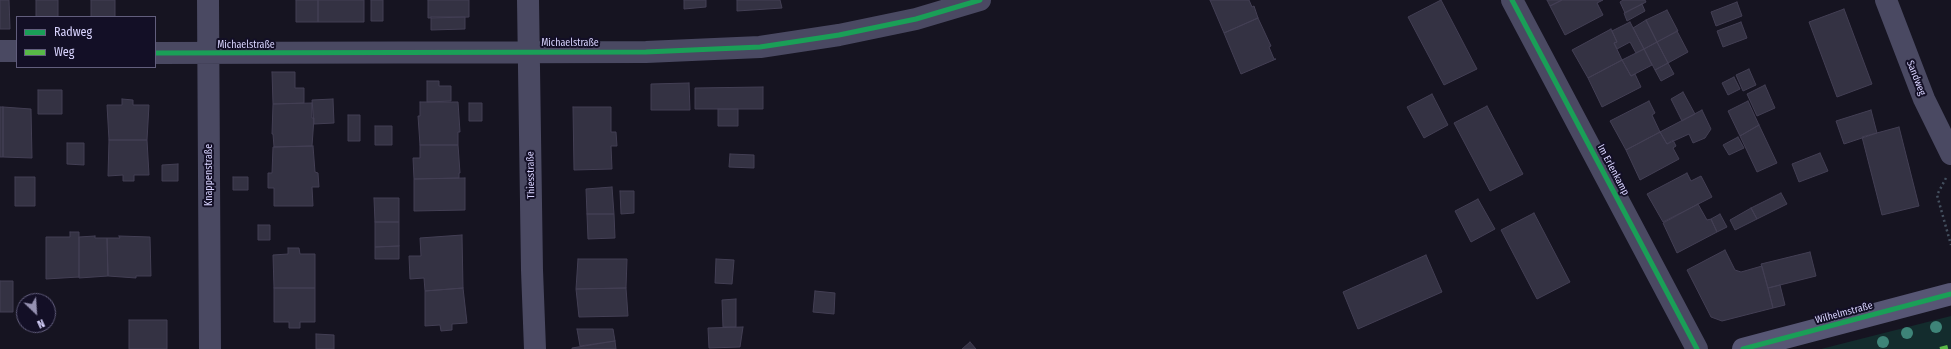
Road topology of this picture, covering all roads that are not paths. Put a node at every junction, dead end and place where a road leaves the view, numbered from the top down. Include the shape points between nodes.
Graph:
1 (208, 0) edge
2 (528, 0) edge
3 (980, 0) edge
4 (1512, 0) edge
5 (1886, 0) edge
6 (0, 51) edge
7 (16, 51) edge
8 (529, 52) junction
9 (156, 53) edge
10 (208, 54) junction
11 (1951, 154) edge
12 (1951, 294) edge
13 (210, 349) edge
14 (535, 349) edge
15 (1696, 349) edge
16 (1743, 349) edge

1 - 10 street, Knappenstraße
2 - 8 street, Thiesstraße
3 - 8 street, Michaelstraße via 916,19 839,35 760,47 646,52
4 - 15 street, Im Erlenkamp
5 - 11 street, Sandweg via 1924,99
6 - 7 street
8 - 10 street, Michaelstraße
8 - 14 street, Thiesstraße
9 - 10 street, Michaelstraße
10 - 13 street, Knappenstraße
12 - 16 street, Wilhelmstraße

